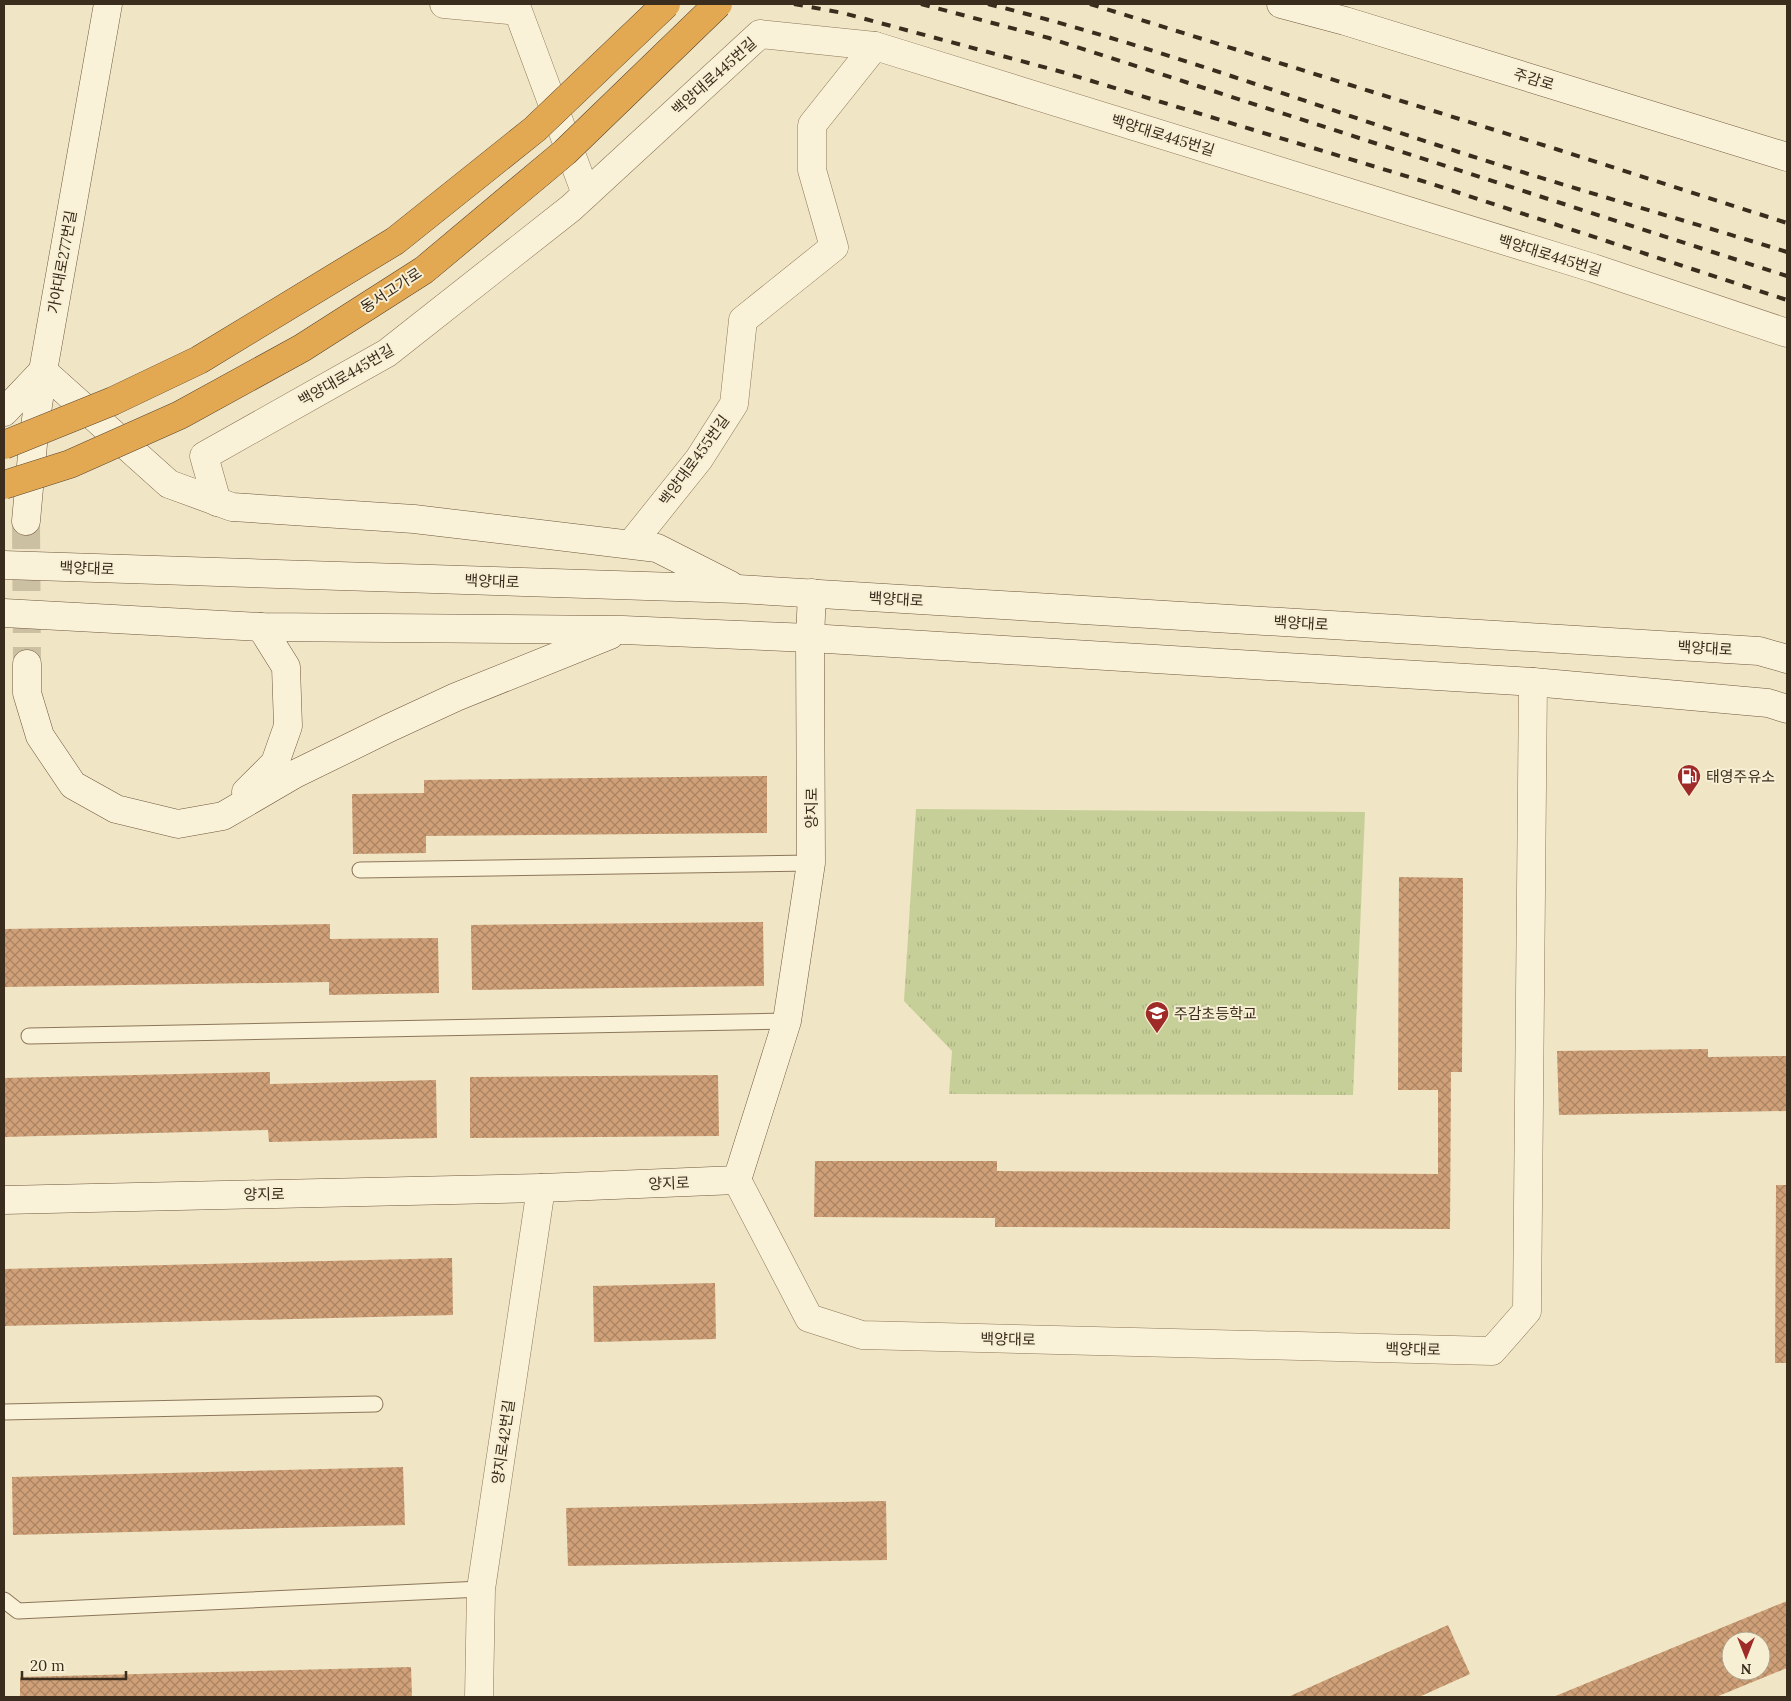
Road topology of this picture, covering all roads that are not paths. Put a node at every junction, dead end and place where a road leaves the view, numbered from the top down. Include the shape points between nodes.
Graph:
1 (108, 4) edge
2 (444, 4) edge
3 (666, 4) edge
4 (718, 4) edge
5 (1281, 4) edge
6 (875, 46) junction
7 (1787, 157) edge
8 (586, 194) junction
9 (1787, 333) edge
10 (43, 371) junction
11 (4, 412) edge
12 (4, 446) edge
13 (4, 485) edge
14 (217, 502) junction
15 (26, 521) tunnel mouth
16 (631, 544) junction
17 (4, 565) edge
18 (738, 589) junction
19 (812, 594) junction
20 (4, 613) edge
21 (260, 627) junction
22 (623, 630) junction
23 (810, 638) junction
24 (1787, 659) edge
25 (27, 664) tunnel mouth
26 (1533, 682) junction
27 (1787, 709) edge
28 (223, 816) junction
29 (811, 863) junction
30 (360, 870) dead end
31 (787, 1021) junction
32 (30, 1036) dead end
33 (737, 1180) junction
34 (541, 1188) junction
35 (4, 1200) edge
36 (375, 1404) dead end
37 (4, 1412) edge
38 (481, 1589) junction
39 (4, 1600) edge
40 (479, 1697) edge

1 - 10 street, 가야대로277번길
2 - 8 street via 518,11
3 - 12 highway, bridge via 535,130 395,241 199,360
4 - 13 highway, 동서고가로, bridge via 565,152 424,270 302,348 180,415 70,464
5 - 7 street, 주감로
6 - 8 street, 백양대로445번길 via 760,34
6 - 9 street, 백양대로445번길 via 1593,268
6 - 16 street, 백양대로455번길 via 812,125 812,170 834,247 743,320 734,404 699,459
8 - 14 street, 백양대로445번길 via 387,353 204,456
10 - 11 street
10 - 14 street via 169,484
10 - 15 street, 가야대로277번길
14 - 16 street via 232,507 414,519
16 - 18 street via 657,548
17 - 18 street, 백양대로
18 - 19 street, 백양대로
19 - 23 street, 양지로
19 - 24 street, 백양대로 via 1759,651
20 - 21 street
21 - 22 street
21 - 28 street via 286,667 288,726 275,763
22 - 23 street
22 - 28 street via 448,701 296,774
23 - 26 street
23 - 29 street, 양지로
25 - 28 street via 27,693 40,736 73,785 116,809 178,824
26 - 27 street via 1768,703
26 - 33 street, 백양대로 via 1527,1311 1492,1351 862,1335 809,1318
29 - 30 lane
29 - 31 street, 양지로
31 - 32 lane
31 - 33 street, 양지로
33 - 34 street, 양지로
34 - 35 street, 양지로
34 - 38 street, 양지로42번길
36 - 37 lane
38 - 39 lane via 18,1611
38 - 40 street, 양지로42번길

